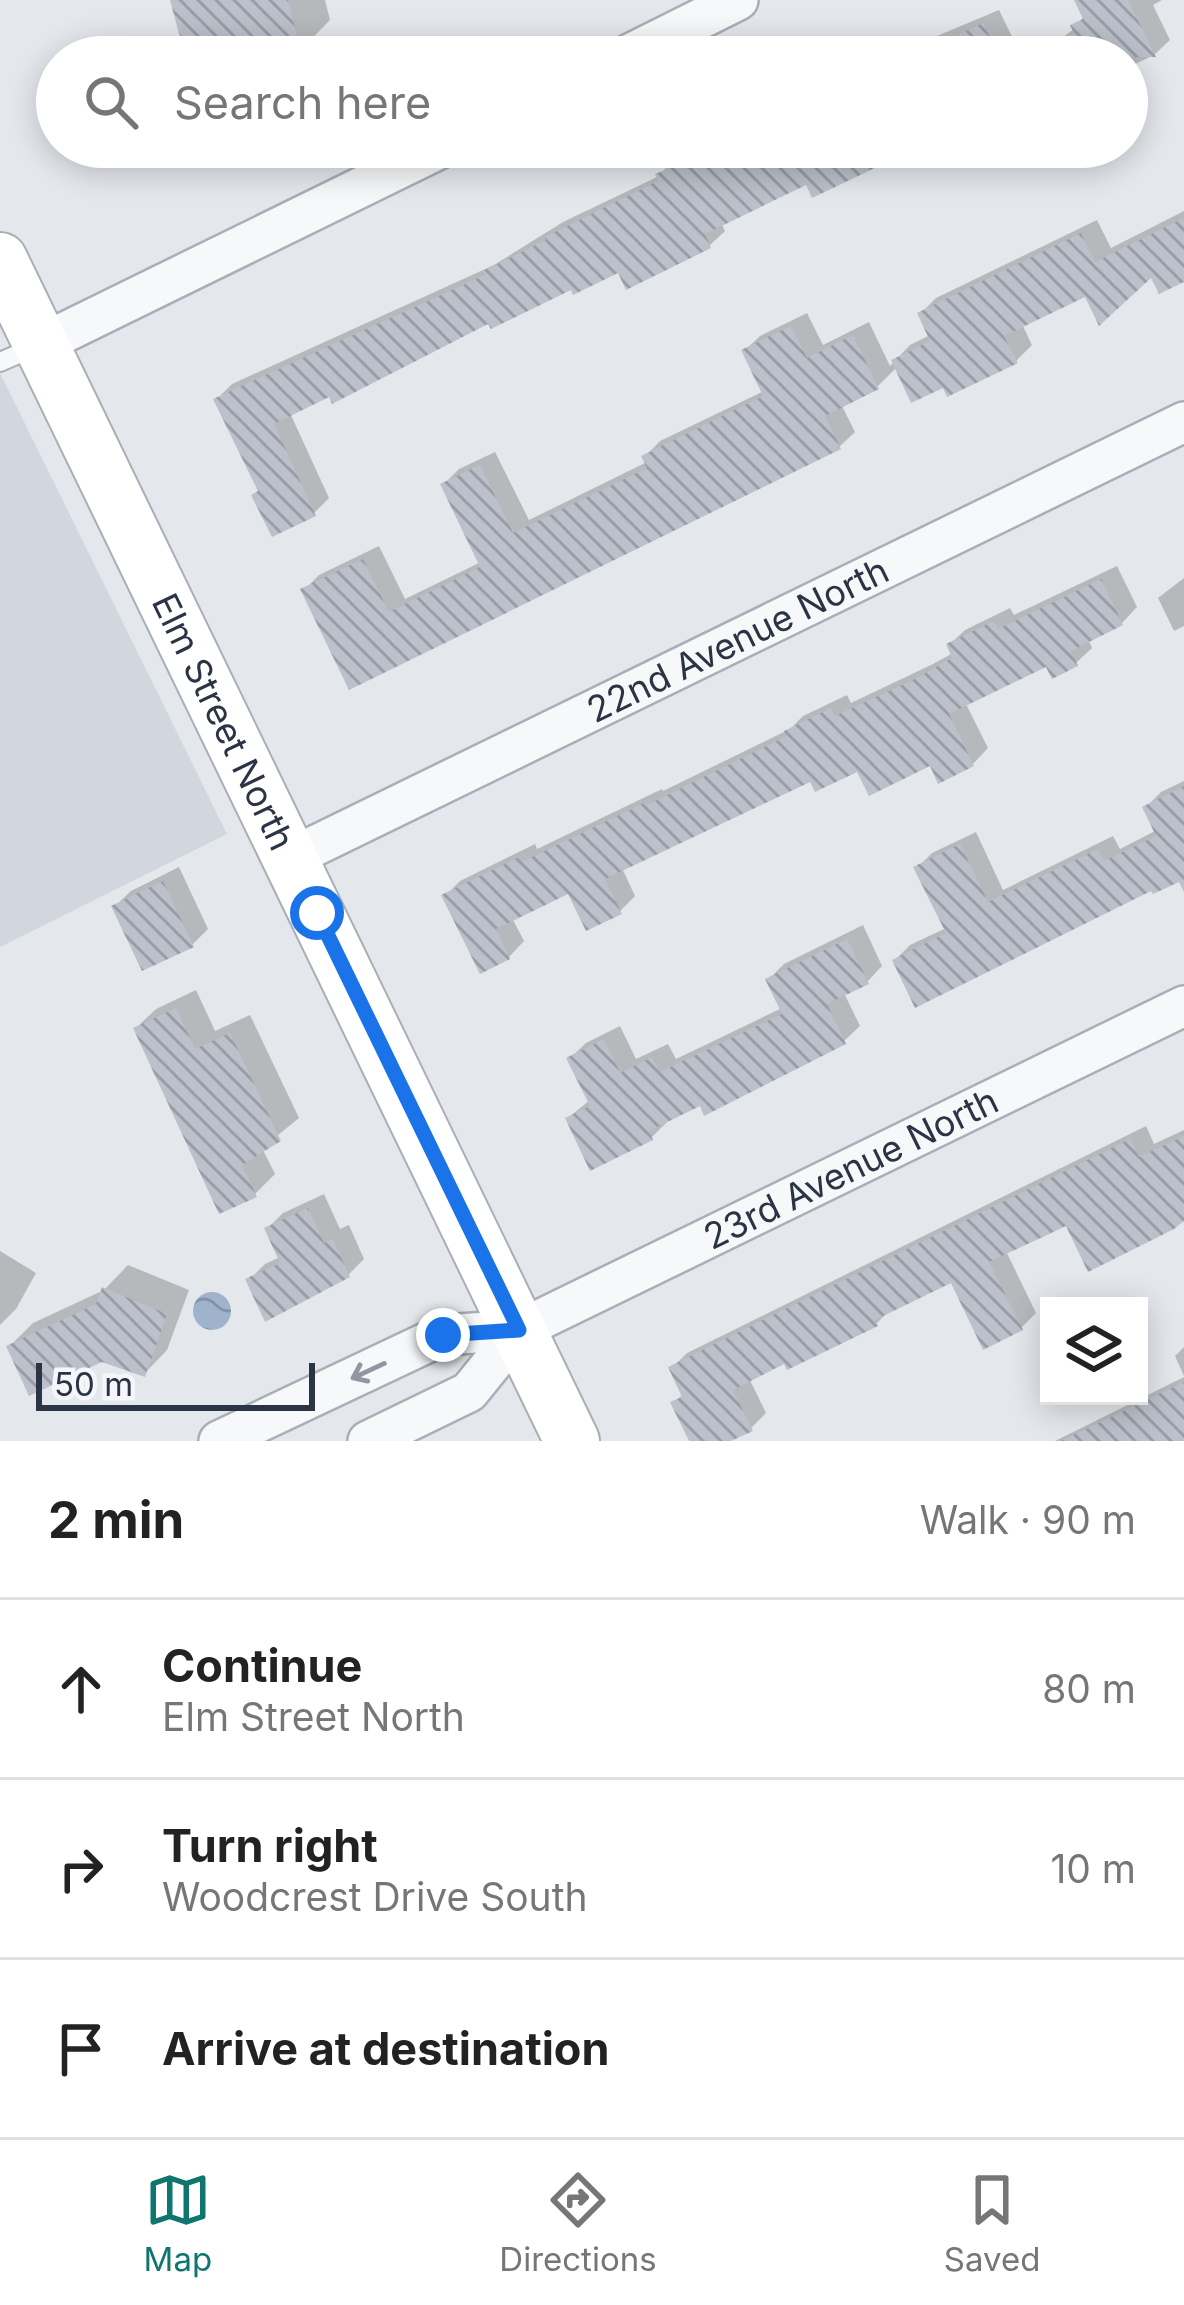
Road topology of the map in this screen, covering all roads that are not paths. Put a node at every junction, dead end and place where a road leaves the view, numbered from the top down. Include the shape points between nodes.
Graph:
1 (738, 0) edge
2 (665, 36) edge
3 (400, 168) edge
4 (0, 260) edge
5 (21, 353) edge
6 (1184, 422) edge
7 (290, 858) junction
8 (1184, 1006) edge
9 (519, 1330) junction
10 (219, 1441) edge
11 (368, 1441) edge
12 (572, 1441) edge

1 - 2 street
3 - 5 street
4 - 5 street, Elm Street North
5 - 7 street, Elm Street North
6 - 7 street, 22nd Avenue North
7 - 9 street, Elm Street North
8 - 9 street, 23rd Avenue North
9 -> 10 street via 443,1335
9 - 11 street via 469,1392
9 - 12 street, Elm Street North

